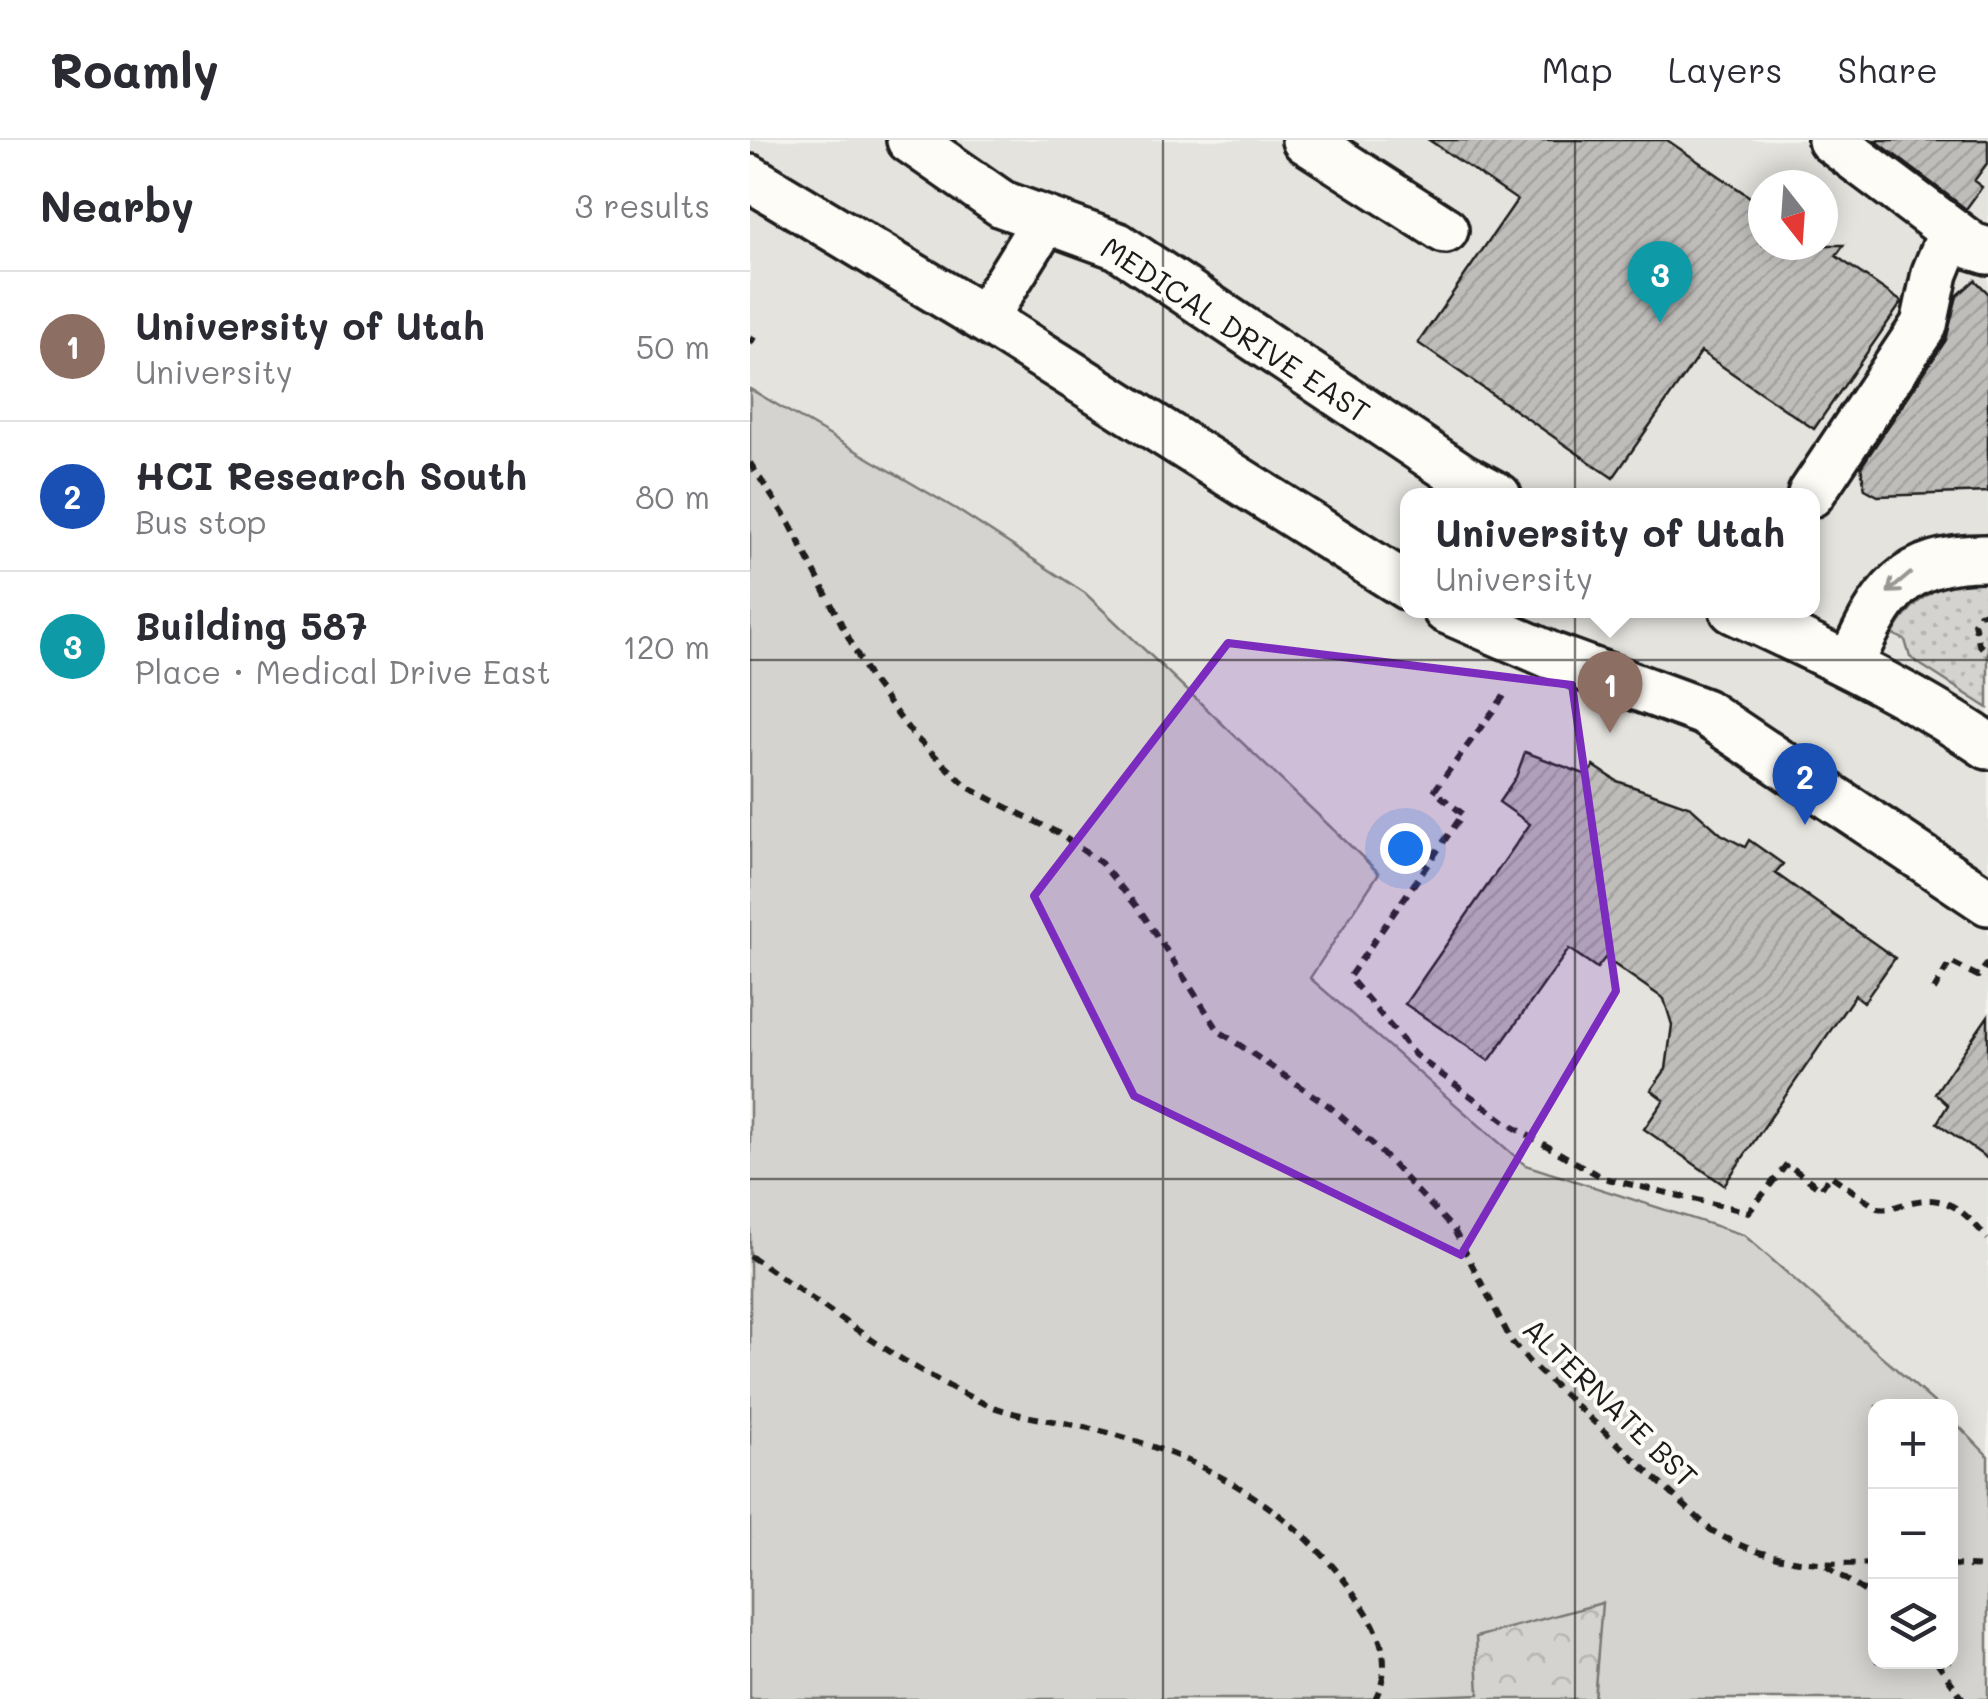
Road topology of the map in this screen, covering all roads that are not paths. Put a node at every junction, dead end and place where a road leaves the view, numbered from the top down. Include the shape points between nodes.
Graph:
1 (910, 140) edge
2 (1305, 140) edge
3 (1831, 140) edge
4 (750, 178) edge
5 (1045, 221) junction
6 (1445, 230) dead end
7 (1970, 241) edge
8 (984, 318) junction
9 (1483, 488) edge
10 (1815, 488) edge
11 (1988, 558) edge
12 (1400, 581) edge
13 (1464, 618) edge
14 (1749, 618) edge
15 (1850, 664) junction
16 (1988, 746) edge
17 (1988, 902) edge

1 - 5 street, MEDICAL DRIVE EAST via 1002,204
2 - 6 street
3 - 7 street
4 - 8 street
5 - 8 street
5 - 9 street, MEDICAL DRIVE EAST via 1118,246
7 - 10 street via 1935,273 1924,325
8 - 12 street
11 -> 15 street via 1947,560 1898,582 1876,608
13 - 17 street via 1704,712
14 - 15 street
15 - 16 street

